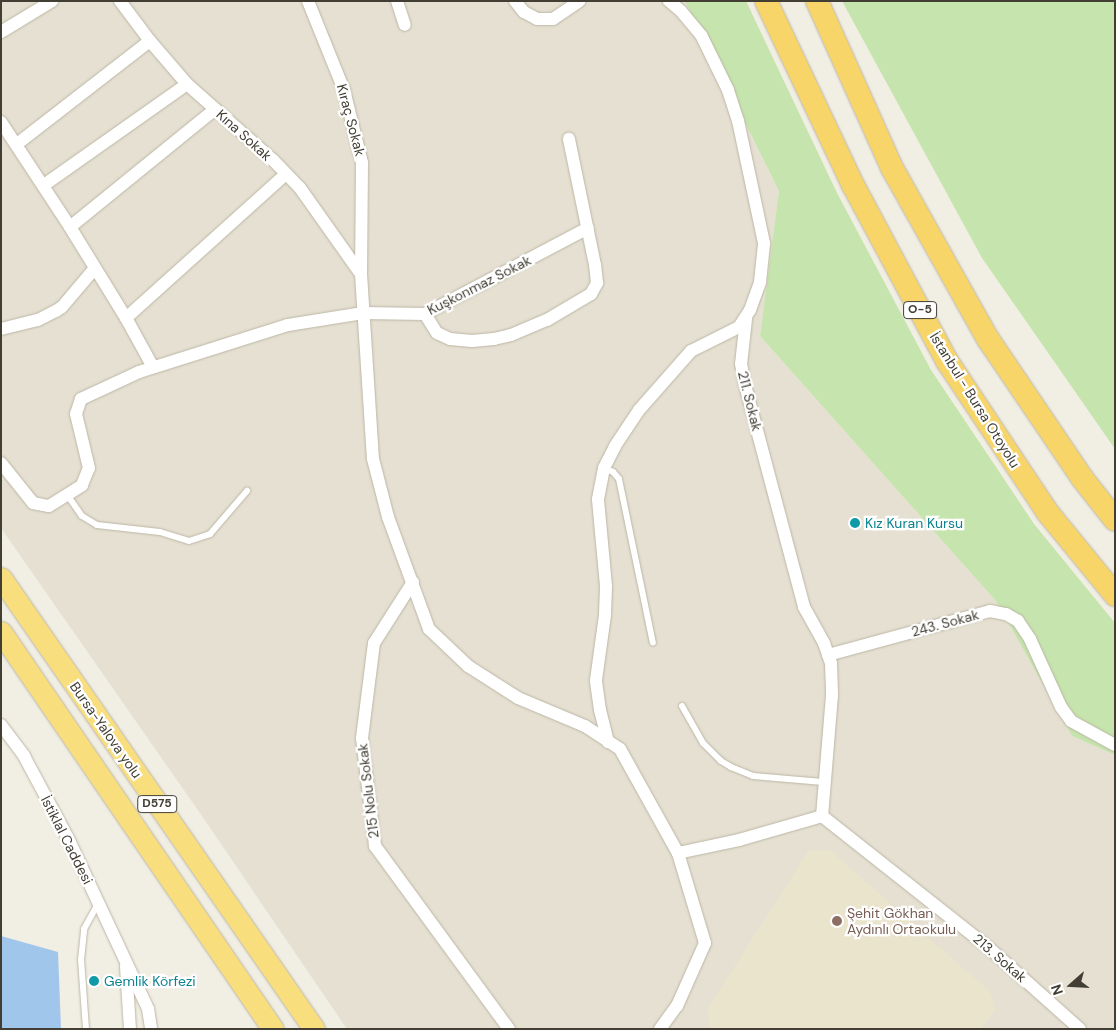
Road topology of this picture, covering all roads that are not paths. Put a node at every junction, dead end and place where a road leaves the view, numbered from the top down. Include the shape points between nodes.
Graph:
1 (52, 1) edge
2 (120, 1) edge
3 (308, 1) edge
4 (397, 1) edge
5 (515, 1) edge
6 (580, 1) edge
7 (668, 1) edge
8 (766, 1) edge
9 (817, 1) edge
10 (405, 25) dead end
11 (1, 32) edge
12 (150, 41) junction
13 (187, 84) junction
14 (215, 109) junction
15 (1, 122) edge
16 (569, 139) dead end
17 (17, 144) junction
18 (286, 174) junction
19 (44, 185) junction
20 (70, 227) junction
21 (588, 228) junction
22 (95, 268) junction
23 (361, 274) junction
24 (363, 313) junction
25 (425, 314) junction
26 (747, 316) junction
27 (126, 318) junction
28 (1, 330) edge
29 (153, 367) junction
30 (1, 463) edge
31 (604, 468) junction
32 (1082, 478) junction
33 (247, 491) dead end
34 (68, 496) junction
35 (1115, 515) edge
36 (1115, 520) edge
37 (1, 578) edge
38 (412, 582) junction
39 (1115, 595) edge
40 (1, 632) edge
41 (653, 643) dead end
42 (828, 655) junction
43 (682, 706) dead end
44 (1, 725) edge
45 (6, 738) edge
46 (608, 742) junction
47 (1115, 745) edge
48 (824, 782) junction
49 (822, 816) junction
50 (678, 853) junction
51 (99, 903) junction
52 (126, 959) junction
53 (86, 1029) edge
54 (130, 1029) edge
55 (151, 1029) edge
56 (273, 1029) edge
57 (314, 1029) edge
58 (509, 1029) edge
59 (660, 1029) edge
60 (1080, 1029) edge

1 - 11 street
2 - 12 street, Kına Sokak
3 - 23 street, Kıraç Sokak via 344,90 362,163
4 - 10 street
5 - 6 street via 524,12 537,19 553,19
7 - 26 street, 211. Sokak via 701,35 728,90 738,121 764,243 760,282
8 - 39 highway, İstanbul - Bursa Otoyolu / O-5 via 853,185 947,361 1048,513
9 - 32 highway via 892,168 988,339
12 - 13 street, Kına Sokak
12 - 17 street
13 - 14 street, Kına Sokak
13 - 19 street
14 - 18 street, Kına Sokak
14 - 20 street
15 - 17 street
16 - 21 street
17 - 19 street
18 - 23 street, Kına Sokak via 300,188
18 - 27 street
19 - 20 street
20 - 22 street
21 - 25 street, Kuşkonmaz Sokak
21 - 25 street via 597,283 591,294 561,312 511,335 472,341 450,339 437,333
22 - 27 street
22 - 28 street via 56,311 38,320
23 - 24 street, Kıraç Sokak
24 - 25 street, Kuşkonmaz Sokak
24 - 29 street, Kuşkonmaz Sokak via 288,325
24 - 38 street, Kıraç Sokak via 373,458 388,517
26 - 31 street via 739,327 691,351 639,410
26 - 42 street, 211. Sokak via 741,364 745,385 804,606
27 - 29 street
29 - 34 street, Kuşkonmaz Sokak via 81,399 76,414 89,468 82,485
30 - 34 street via 33,503 49,506
31 - 41 lane via 619,479
31 - 46 street via 598,499 606,586 596,680
32 - 35 highway
32 - 36 highway
33 - 34 lane via 210,534 189,541 160,532 97,525 82,516
37 - 57 highway, Bursa-Yalova yolu / D575
38 - 46 street, Kıraç Sokak via 429,630 468,666 518,698 585,726
38 - 58 street, 215 Nolu Sokak via 374,643 362,738 375,846
40 - 56 highway, D575
42 - 47 street, 243. Sokak via 990,611 1006,614 1018,620 1030,639 1061,707 1071,721
42 - 48 street, 211. Sokak via 832,695
43 - 48 lane via 702,743 731,768 753,776
44 - 45 street, İstiklal Caddesi
45 - 51 street, İstiklal Caddesi via 24,756
46 - 50 street, Kıraç Sokak via 620,750
48 - 49 street, 211. Sokak
49 - 50 street via 739,840
49 - 60 street, 213. Sokak via 989,948
50 - 59 street, Kıraç Sokak via 705,943 677,1006
51 - 52 street, İstiklal Caddesi
51 - 53 lane via 84,929 81,960
52 - 54 street
52 - 55 street, İstiklal Caddesi via 148,1009

